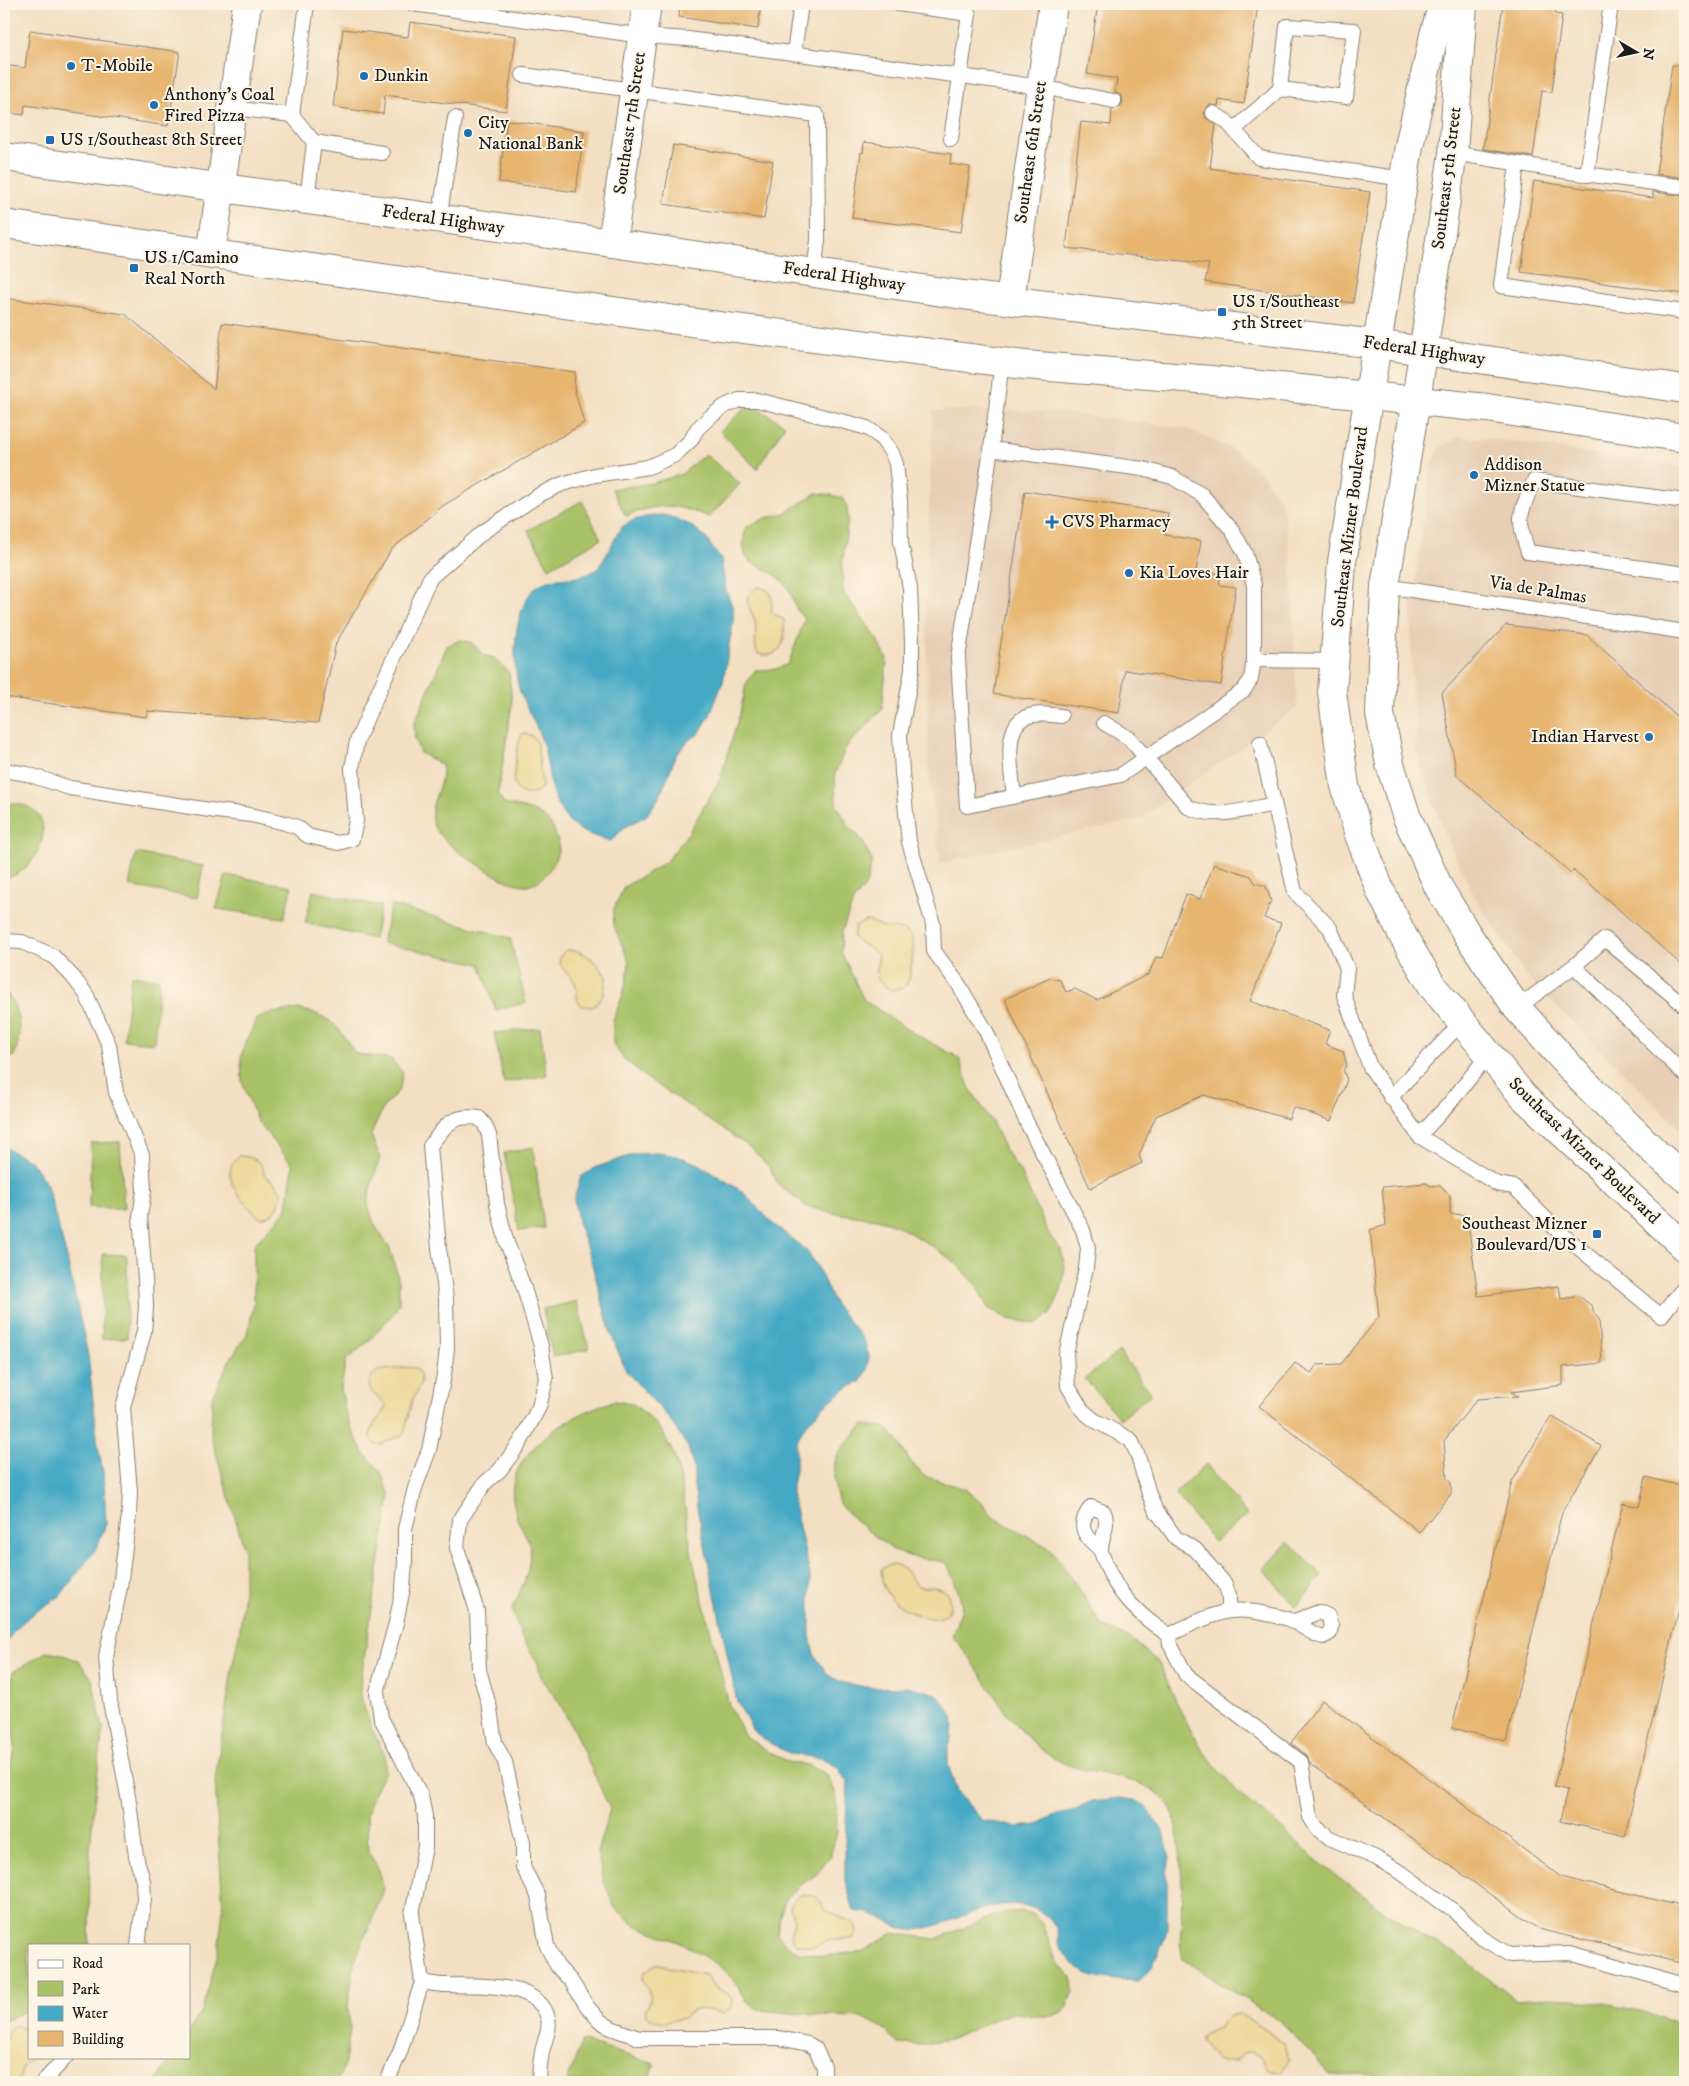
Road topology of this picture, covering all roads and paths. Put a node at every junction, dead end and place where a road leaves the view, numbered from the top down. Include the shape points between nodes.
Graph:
1 (247, 4) edge
2 (308, 4) edge
3 (413, 4) edge
4 (647, 4) edge
5 (801, 4) edge
6 (898, 4) edge
7 (1053, 4) edge
8 (1443, 4) edge
9 (1463, 4) edge
10 (1611, 4) edge
11 (969, 9) edge
12 (643, 36) junction
13 (794, 53) junction
14 (523, 75) dead end
15 (961, 76) junction
16 (1041, 87) junction
17 (1280, 89) junction
18 (635, 90) junction
19 (1114, 101) dead end
20 (232, 108) junction
21 (1213, 113) dead end
22 (292, 115) junction
23 (454, 118) dead end
24 (1234, 130) junction
25 (951, 139) dead end
26 (314, 142) junction
27 (1409, 146) junction
28 (382, 153) dead end
29 (1453, 154) junction
30 (4, 157) edge
31 (1517, 164) junction
32 (1587, 175) junction
33 (1404, 179) junction
34 (1685, 188) edge
35 (221, 189) junction
36 (307, 201) junction
37 (439, 219) junction
38 (4, 224) edge
39 (612, 243) junction
40 (211, 255) junction
41 (814, 273) junction
42 (1010, 300) junction
43 (1685, 312) edge
44 (1376, 344) junction
45 (1423, 350) junction
46 (1002, 362) junction
47 (1685, 389) edge
48 (1368, 395) junction
49 (1416, 400) junction
50 (1685, 438) edge
51 (991, 449) junction
52 (1685, 501) edge
53 (1685, 574) edge
54 (1385, 586) junction
55 (1685, 632) edge
56 (1254, 660) junction
57 (1334, 661) junction
58 (1061, 716) dead end
59 (1104, 723) dead end
60 (1260, 744) dead end
61 (1145, 758) junction
62 (4, 770) edge
63 (1014, 796) junction
64 (1274, 804) junction
65 (4, 941) edge
66 (1574, 966) junction
67 (1685, 1006) edge
68 (1517, 1008) junction
69 (1462, 1022) junction
70 (1489, 1054) junction
71 (1685, 1075) edge
72 (1390, 1098) junction
73 (1419, 1136) junction
74 (1685, 1178) edge
75 (1685, 1247) edge
76 (1685, 1286) edge
77 (1101, 1550) dead end
78 (1229, 1611) junction
79 (1293, 1622) dead end
80 (1169, 1635) junction
81 (138, 1944) edge
82 (422, 1982) junction
83 (1685, 1985) edge
84 (65, 2058) edge
85 (390, 2079) edge
86 (43, 2082) edge
87 (539, 2082) edge
88 (824, 2082) edge

1 - 20 main road
2 - 22 lane
3 - 12 lane
4 - 12 main road, Southeast 7th Street
5 - 13 lane
6 - 11 lane
7 - 16 main road, Southeast 6th Street
8 - 27 main road
9 - 29 main road, Southeast 5th Street
10 - 32 lane
11 - 15 lane
12 - 13 lane
12 - 18 main road, Southeast 7th Street
13 - 15 lane
14 - 18 lane
15 - 16 lane
15 - 25 lane
16 - 19 lane
16 - 42 main road, Southeast 6th Street
17 - 17 lane via 1346,97 1354,30 1287,26
17 - 24 lane
18 - 39 main road, Southeast 7th Street
18 - 41 lane via 817,116 818,240
20 - 22 lane
20 - 35 main road
21 - 24 lane
22 - 26 lane
23 - 37 lane
24 - 33 lane via 1259,158
26 - 28 lane
26 - 36 lane
27 - 29 main road
27 - 33 main road
29 - 31 lane
29 - 45 main road, Southeast 5th Street
30 - 35 main road, Federal Highway
31 - 32 lane
31 - 43 lane via 1501,286
32 - 34 lane
33 - 44 main road
35 - 36 main road, Federal Highway
35 - 40 main road
36 - 37 main road, Federal Highway
37 - 39 main road, Federal Highway
38 - 40 main road
39 - 41 main road, Federal Highway
40 - 46 main road
41 - 42 main road, Federal Highway
42 - 44 main road, Federal Highway
44 - 45 main road, Federal Highway
44 - 48 main road, Southeast Mizner Boulevard
45 - 47 main road, Federal Highway
45 - 49 main road
46 - 48 main road
46 - 51 lane
48 - 49 main road
48 - 57 main road, Southeast Mizner Boulevard via 1342,562
49 - 50 main road
49 - 54 main road
51 - 56 lane via 1143,469 1172,477 1202,495 1232,530 1245,553 1254,585
51 - 63 lane via 958,658 967,806
52 - 53 lane via 1534,480 1520,527 1528,552
54 - 55 lane, Via de Palmas
54 - 68 main road via 1380,714 1390,764 1406,815 1439,888
56 - 57 lane
56 - 61 lane via 1251,679 1244,690
57 - 69 main road, Southeast Mizner Boulevard via 1332,692 1344,786 1359,835 1380,890 1403,936 1433,987
58 - 63 lane via 1037,714 1024,717 1016,726 1010,753
59 - 61 lane via 1129,738
60 - 64 lane
61 - 63 lane via 1121,775
61 - 64 lane via 1188,807 1201,813 1226,814
62 - 78 lane via 70,788 251,814 285,823 308,836 338,843 352,839 356,821 352,768 357,741 368,715 430,578 483,532 539,495 562,484 648,467 675,455 711,416 739,400 756,400 867,428 880,437 892,452 896,464 901,543 910,588 912,670 900,735 902,773 909,842 933,924 934,951 986,1031 1027,1123 1083,1230 1088,1248 1066,1354 1068,1386 1082,1410 1132,1440 1155,1509 1176,1538 1195,1550 1225,1584
64 - 72 lane via 1294,892 1330,928 1347,968 1344,995 1370,1067
65 - 81 lane via 22,942 53,956 86,994 109,1045 116,1093 142,1155 144,1191 140,1216 146,1307 144,1332 123,1407 129,1515 120,1587 106,1657 110,1701 143,1881
66 - 67 lane via 1605,939
66 - 68 lane
66 - 71 lane
68 - 74 main road via 1612,1111
69 - 70 main road, Southeast Mizner Boulevard
69 - 72 lane
70 - 73 lane
70 - 75 main road, Southeast Mizner Boulevard via 1524,1097
72 - 73 lane
73 - 76 lane via 1497,1184 1514,1187 1557,1230 1661,1316
77 - 80 lane via 1120,1593 1153,1625
78 - 79 lane via 1247,1611
78 - 80 lane
80 - 83 lane via 1170,1644 1186,1675 1301,1762 1310,1817 1317,1828 1330,1838 1402,1873 1456,1912 1482,1938 1510,1955 1570,1953
82 - 85 lane
82 - 87 lane via 493,1986 529,1995 548,2018
82 - 88 lane via 412,1914 426,1847 425,1816 421,1796 381,1718 377,1692 403,1588 405,1529 429,1450 447,1348 446,1299 430,1146 444,1126 468,1116 479,1118 489,1136 497,1204 542,1346 546,1379 540,1407 520,1443 500,1470 485,1483 460,1520 456,1548 477,1611 479,1670 495,1743 505,1762 523,1843 523,1867 538,1896 547,1946 557,1966 587,2006 611,2028 640,2038 791,2040 815,2048 824,2068
84 - 86 lane

